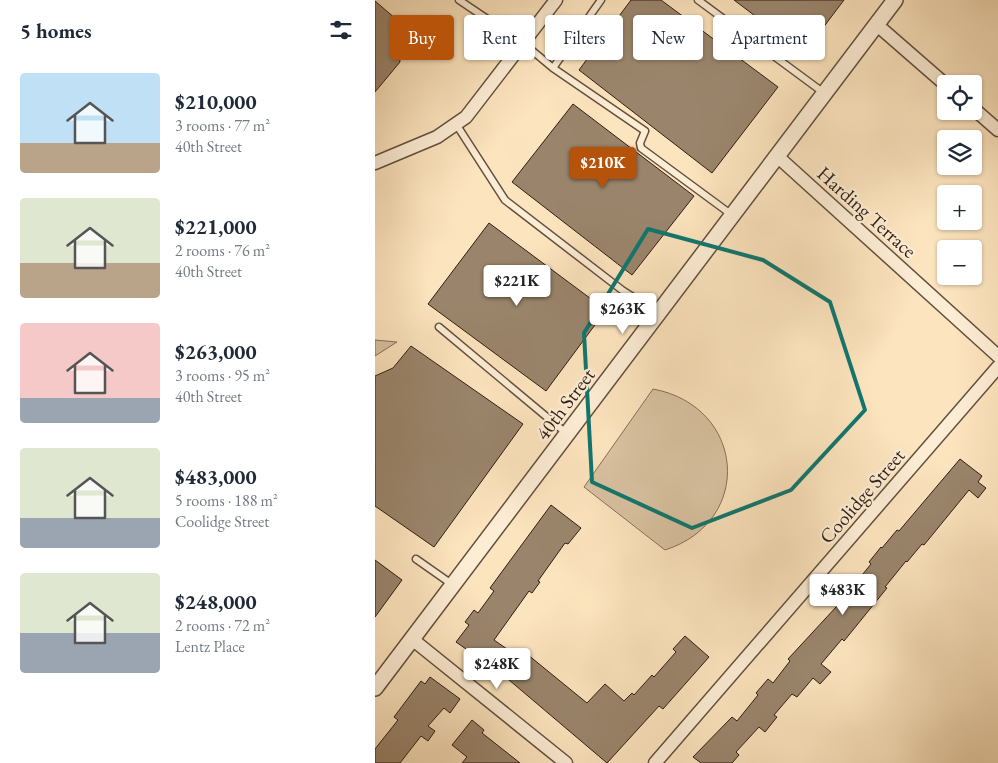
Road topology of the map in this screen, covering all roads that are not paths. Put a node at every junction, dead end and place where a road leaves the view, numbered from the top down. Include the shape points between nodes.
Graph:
1 (459, 0) edge
2 (556, 0) edge
3 (601, 0) edge
4 (698, 0) edge
5 (895, 0) edge
6 (481, 15) edge
7 (876, 24) junction
8 (535, 27) edge
9 (535, 53) edge
10 (510, 60) edge
11 (553, 68) junction
12 (937, 77) edge
13 (825, 94) junction
14 (982, 116) edge
15 (455, 124) junction
16 (998, 130) edge
17 (777, 156) junction
18 (375, 163) edge
19 (732, 215) junction
20 (658, 313) junction
21 (439, 327) dead end
22 (998, 356) edge
23 (998, 367) edge
24 (567, 434) junction
25 (416, 559) dead end
26 (453, 584) junction
27 (412, 639) junction
28 (375, 688) edge
29 (566, 763) edge
30 (655, 763) edge

1 - 6 lane
2 - 8 street
3 - 11 lane
4 - 13 lane
5 - 7 street, 40th Street
7 - 12 street
7 - 13 street, 40th Street
9 - 11 lane
10 - 15 street via 466,117
11 - 19 lane via 645,131 641,148
13 - 17 street, 40th Street
14 - 16 street
15 - 18 street via 437,136
15 - 20 lane via 505,200 622,290
17 - 19 street, 40th Street
17 - 22 street, Harding Terrace
19 - 20 street, 40th Street
20 - 24 street, 40th Street
21 - 24 lane
23 - 30 street, Coolidge Street
24 - 26 street, 40th Street
25 - 26 lane
26 - 27 street, 40th Street
27 - 28 street, 40th Street
27 - 29 street

